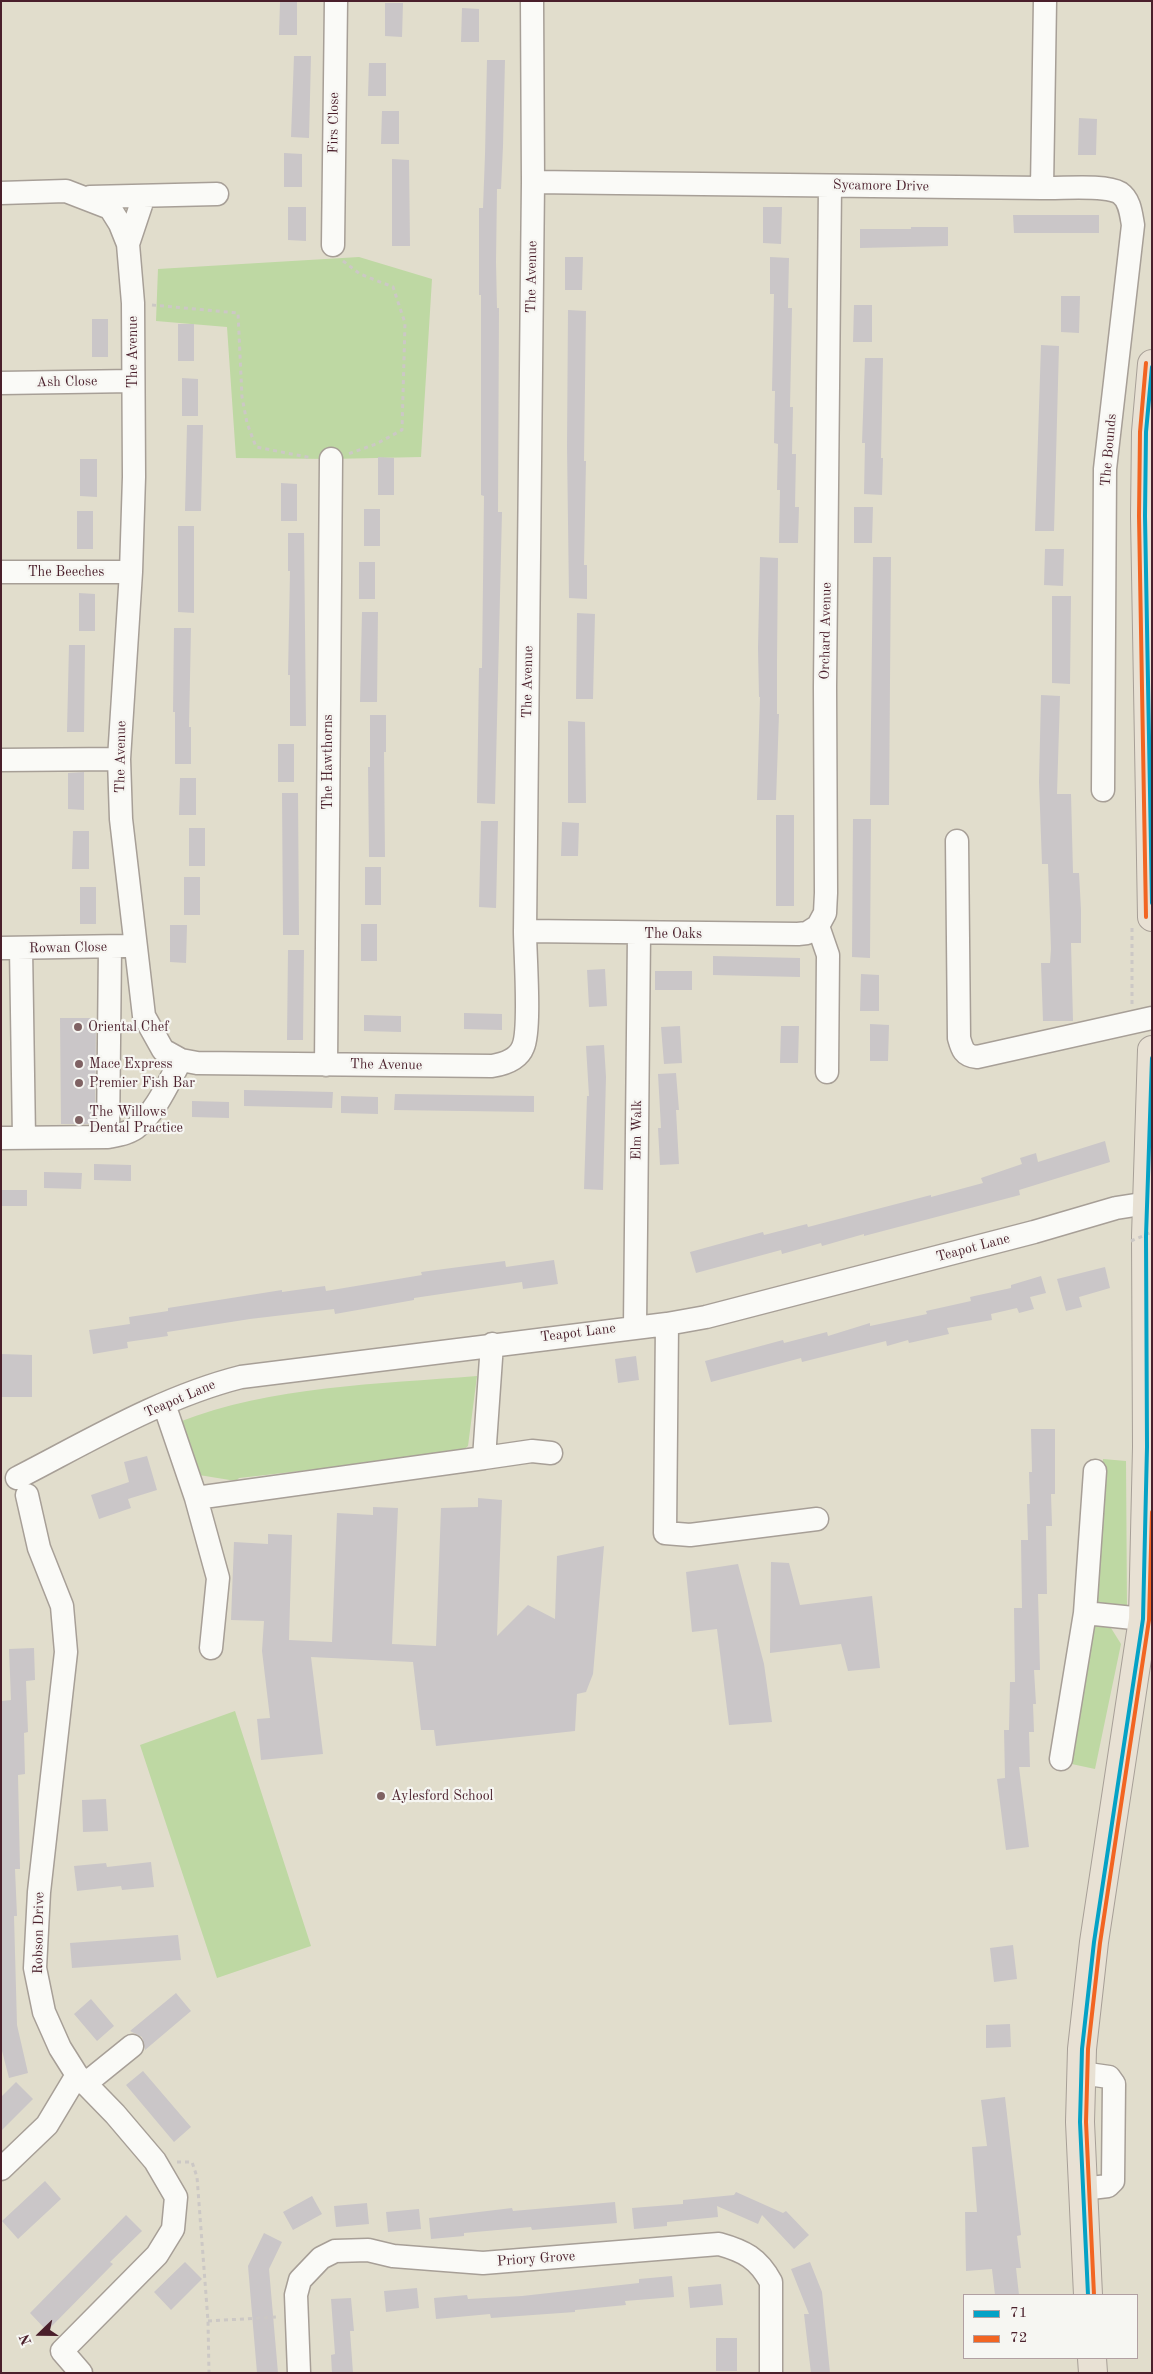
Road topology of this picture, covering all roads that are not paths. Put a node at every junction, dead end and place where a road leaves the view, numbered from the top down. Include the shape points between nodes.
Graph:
1 (336, 1) edge
2 (532, 1) edge
3 (1045, 1) edge
4 (533, 182) junction
5 (830, 186) junction
6 (1042, 188) junction
7 (1, 193) edge
8 (217, 194) dead end
9 (144, 196) junction
10 (82, 198) junction
11 (128, 244) junction
12 (333, 244) road end
13 (1152, 364) edge
14 (133, 381) junction
15 (1, 383) edge
16 (1149, 435) edge
17 (323, 459) road end
18 (1148, 565) edge
19 (1, 572) edge
20 (131, 572) junction
21 (119, 759) junction
22 (1, 760) edge
23 (1103, 790) dead end
24 (957, 841) dead end
25 (1152, 917) edge
26 (818, 926) junction
27 (525, 931) junction
28 (639, 934) junction
29 (135, 946) junction
30 (11, 948) edge
31 (110, 948) junction
32 (1152, 1018) edge
33 (1152, 1050) edge
34 (181, 1060) junction
35 (326, 1065) junction
36 (827, 1072) dead end
37 (108, 1137) junction
38 (1, 1138) edge
39 (24, 1138) junction
40 (1151, 1140) edge
41 (1148, 1203) junction
42 (667, 1324) junction
43 (635, 1326) junction
44 (492, 1344) junction
45 (164, 1404) junction
46 (551, 1453) dead end
47 (484, 1458) junction
48 (1095, 1471) dead end
49 (22, 1486) joint
50 (196, 1498) junction
51 (817, 1519) dead end
52 (1085, 1613) junction
53 (1143, 1619) junction
54 (211, 1648) dead end
55 (1061, 1759) dead end
56 (132, 2046) dead end
57 (81, 2079) junction
58 (1, 2169) edge
59 (1088, 2294) edge
60 (1092, 2359) edge
61 (81, 2373) edge
62 (299, 2373) edge
63 (771, 2373) edge
64 (1093, 2373) edge

1 - 12 street, Firs Close
2 - 4 street, The Avenue
3 - 6 street
4 - 5 street, Sycamore Drive
4 - 27 street, The Avenue
5 - 6 street, Sycamore Drive
5 - 26 street, Orchard Avenue via 826,893 825,913
6 - 23 street, The Bounds via 1102,189 1120,194 1129,204 1133,225 1105,469
7 - 10 street, The Avenue via 66,191
8 - 9 street
9 - 10 street
9 - 11 street
10 - 11 street, The Avenue via 110,208
11 - 14 street, The Avenue via 134,303
13 - 16 main road
14 - 15 street, Ash Close
14 - 20 street, The Avenue
16 - 18 main road
17 - 35 street, The Hawthorns
18 - 25 main road
19 - 20 street, The Beeches
20 - 21 street, The Avenue
21 - 22 street
21 - 29 street, The Avenue via 121,819
24 - 32 street via 962,1051 970,1057 977,1057
26 - 28 street, The Oaks via 798,934
26 - 36 street via 828,955
27 - 28 street, The Oaks
27 - 35 street, The Avenue via 524,1047 508,1063 492,1066
28 - 43 street, Elm Walk
29 - 31 street, Rowan Close
29 - 34 street, The Avenue via 144,1016 163,1050
30 - 31 street, Rowan Close
30 - 39 street
31 - 37 street
33 - 40 main road
34 - 35 street, The Avenue via 213,1064
34 - 37 street via 157,1103 138,1127
37 - 39 street
38 - 39 street
40 - 41 main road
41 - 42 street, Teapot Lane via 1116,1208 706,1317
41 - 53 main road
42 - 43 street, Teapot Lane
42 - 51 street via 665,1533 690,1535
43 - 44 street, Teapot Lane
44 - 45 street, Teapot Lane via 240,1376 204,1386
44 - 47 street
45 - 49 street, Teapot Lane
45 - 50 street
46 - 47 street via 532,1451
47 - 50 street
48 - 52 street
49 - 57 street, Robson Drive via 39,1548 62,1606 66,1652 39,1892 35,1968 44,2012 60,2048
50 - 54 street via 218,1578
52 - 53 street
52 - 55 street
53 - 59 main road via 1094,1942 1081,2073 1082,2189
56 - 57 street
57 - 58 street via 47,2125
57 - 61 street, Robson Drive via 116,2114 155,2161 176,2197 173,2229 157,2255 62,2351
60 - 64 main road
62 - 63 street, Priory Grove via 296,2295 300,2280 321,2258 335,2251 368,2250 393,2256 483,2263 719,2244 740,2250 764,2269 771,2282

